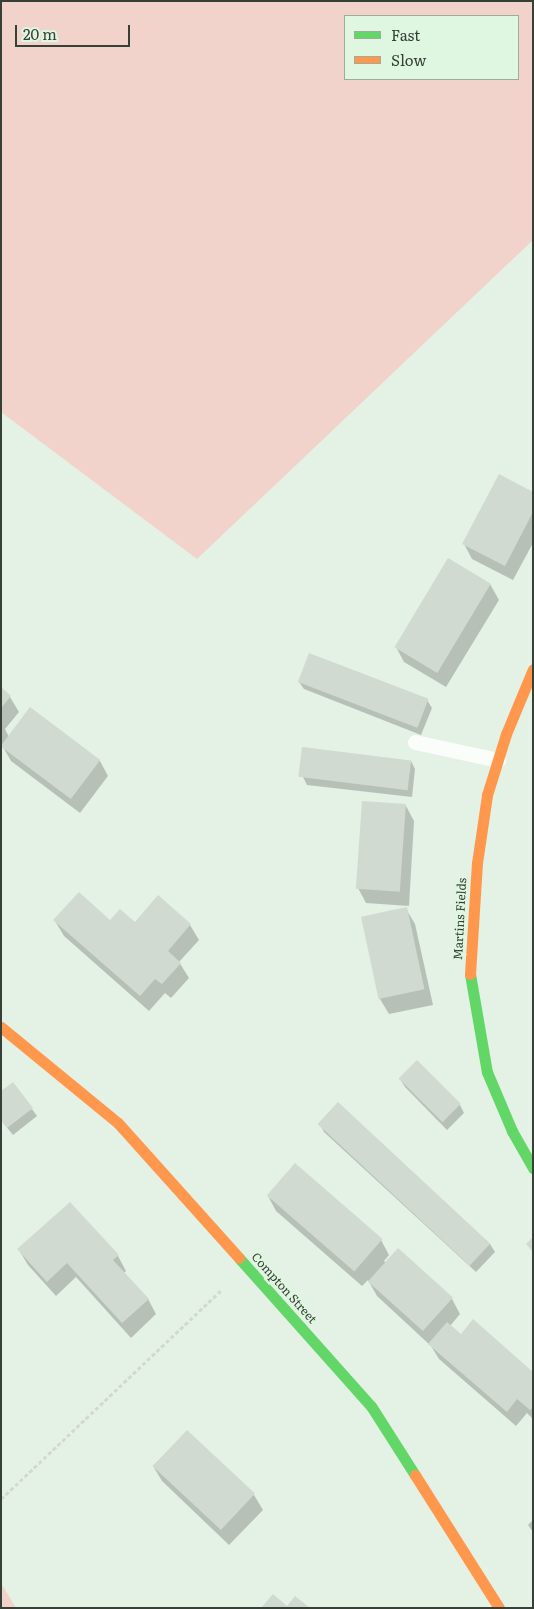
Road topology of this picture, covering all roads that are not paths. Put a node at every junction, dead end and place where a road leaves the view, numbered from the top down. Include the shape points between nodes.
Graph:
1 (533, 669) edge
2 (416, 742) dead end
3 (498, 760) junction
4 (1, 1027) edge
5 (533, 1168) edge
6 (499, 1608) edge

1 - 3 street, Martins Fields
2 - 3 lane
3 - 5 street, Martins Fields via 487,795 477,863 470,976 486,1072 512,1131
4 - 6 street, Compton Street via 118,1123 371,1406

